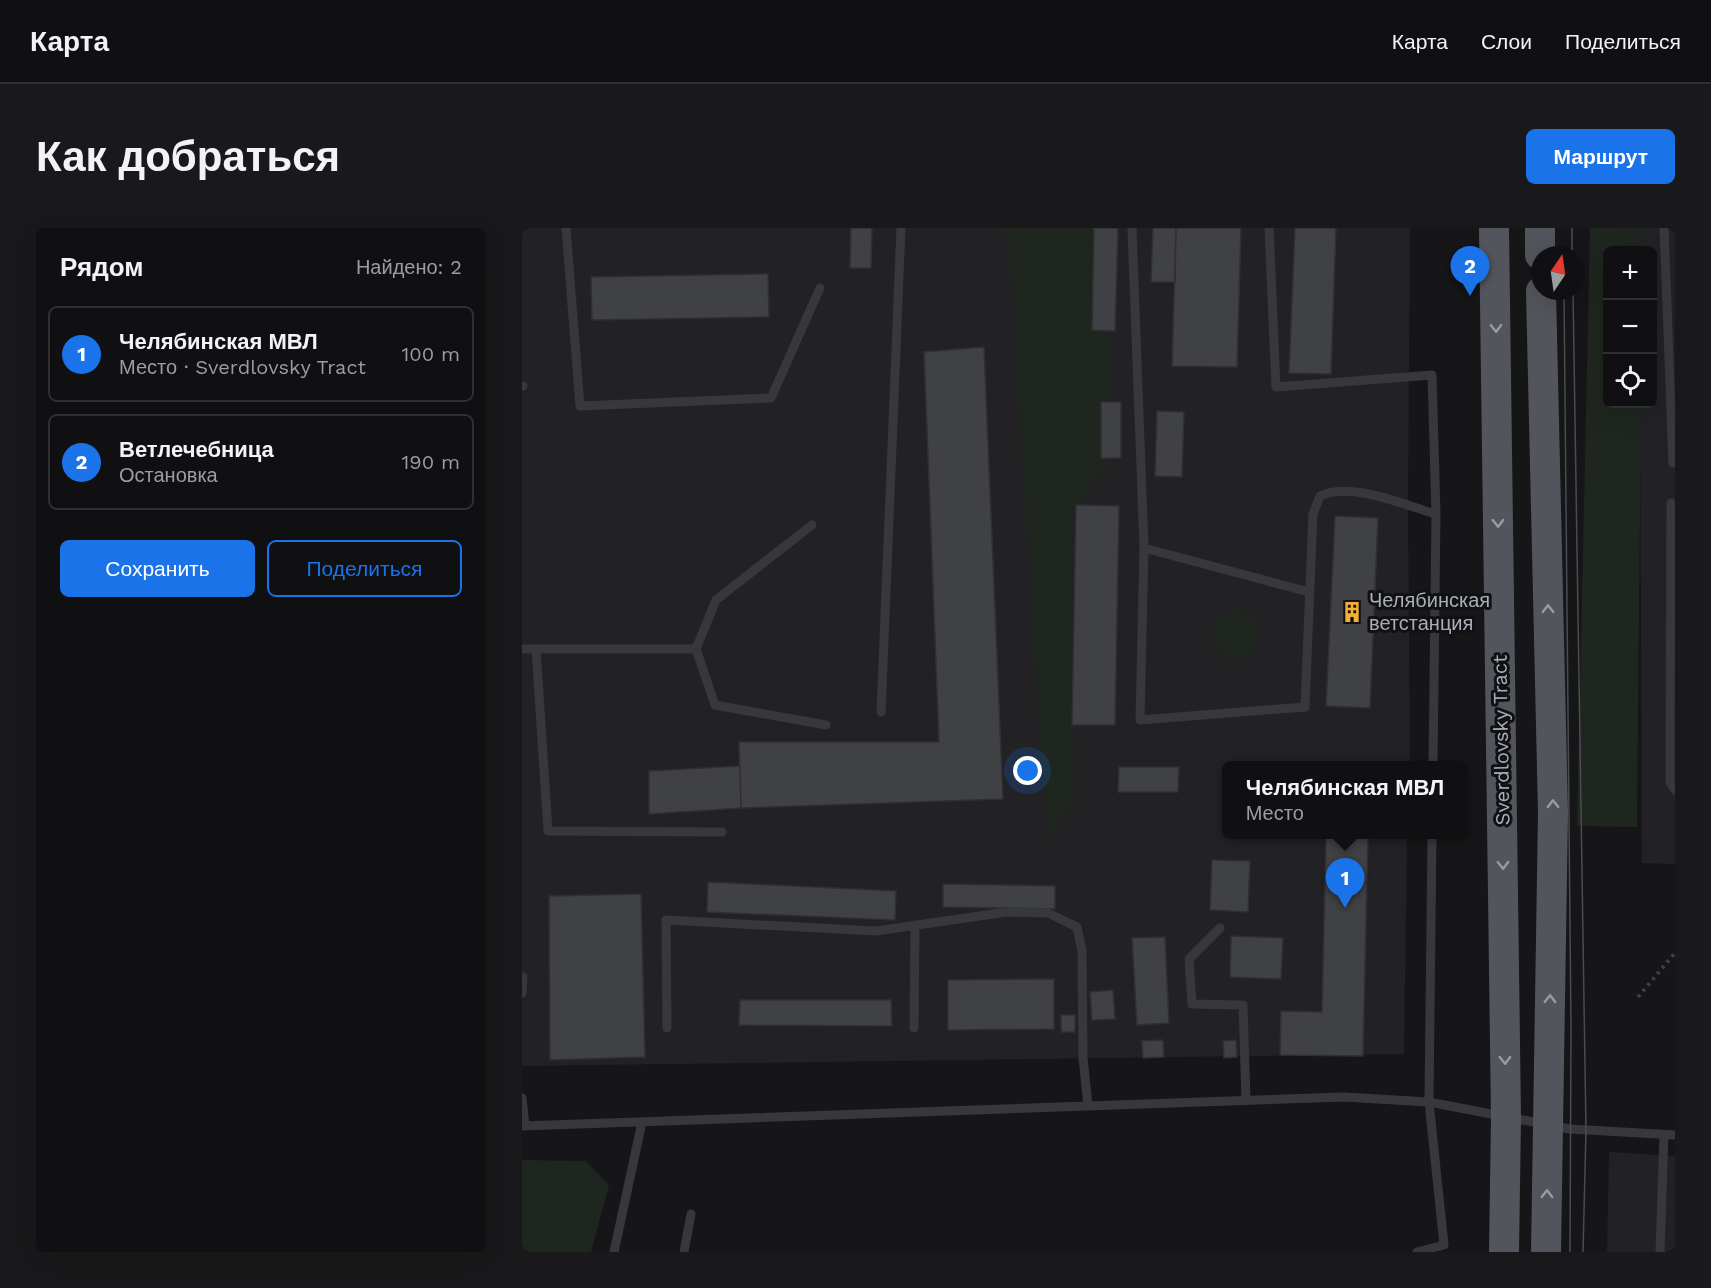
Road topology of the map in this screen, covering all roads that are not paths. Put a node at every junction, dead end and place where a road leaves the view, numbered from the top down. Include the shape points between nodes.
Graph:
1 (566, 228) edge
2 (901, 228) edge
3 (1132, 228) edge
4 (1269, 228) edge
5 (1494, 228) edge
6 (1540, 228) edge
7 (1664, 228) edge
8 (1540, 246) edge
9 (1670, 279) edge
10 (820, 288) dead end
11 (1541, 300) edge
12 (1673, 463) dead end
13 (1671, 503) dead end
14 (1436, 514) junction
15 (812, 525) dead end
16 (1144, 548) junction
17 (1309, 592) junction
18 (522, 649) edge
19 (536, 649) junction
20 (696, 650) junction
21 (881, 712) dead end
22 (826, 725) dead end
23 (1433, 761) edge
24 (1675, 790) edge
25 (722, 832) dead end
26 (1432, 839) edge
27 (915, 925) junction
28 (1220, 928) dead end
29 (523, 977) edge
30 (522, 993) edge
31 (667, 1028) dead end
32 (914, 1028) dead end
33 (522, 1098) edge
34 (1246, 1100) junction
35 (1429, 1102) junction
36 (1088, 1105) junction
37 (1506, 1118) junction
38 (642, 1122) junction
39 (523, 1126) edge
40 (1548, 1126) junction
41 (1664, 1135) junction
42 (1675, 1135) edge
43 (691, 1214) dead end
44 (1444, 1248) edge
45 (615, 1252) edge
46 (684, 1252) edge
47 (1417, 1252) edge
48 (1504, 1252) edge
49 (1546, 1252) edge
50 (1660, 1252) edge

1 - 10 lane via 580,406 771,398
2 - 21 lane
3 - 16 lane
4 - 14 lane via 1276,387 1432,375
5 -> 37 main road, Sverdlovsky Tract
6 - 8 main road
7 - 9 lane
9 - 12 lane
40 -> 11 main road via 1553,812
13 - 24 lane via 1670,782
14 - 17 lane via 1349,490 1320,496 1312,514
14 - 23 lane
15 - 20 lane via 716,600
16 - 17 lane
16 - 17 lane via 1140,720 1305,707
18 - 19 lane
19 - 20 lane
19 - 25 lane via 548,831
20 - 22 lane via 715,705
26 - 35 lane
27 - 31 lane via 876,931 666,920
27 - 32 lane
27 - 36 lane via 1007,912 1048,913 1077,927 1082,951 1083,1058
28 - 34 lane via 1189,959 1192,1004 1243,1005
29 - 30 lane
33 - 39 lane
34 - 35 lane via 1344,1097
34 - 36 lane
35 - 37 lane
35 - 44 lane
36 - 38 lane
37 - 40 lane
37 - 48 main road, Sverdlovsky Tract
38 - 39 lane
38 - 45 lane
40 - 41 lane
49 -> 40 main road
41 - 42 lane
41 - 50 lane
43 - 46 lane
44 - 47 lane

